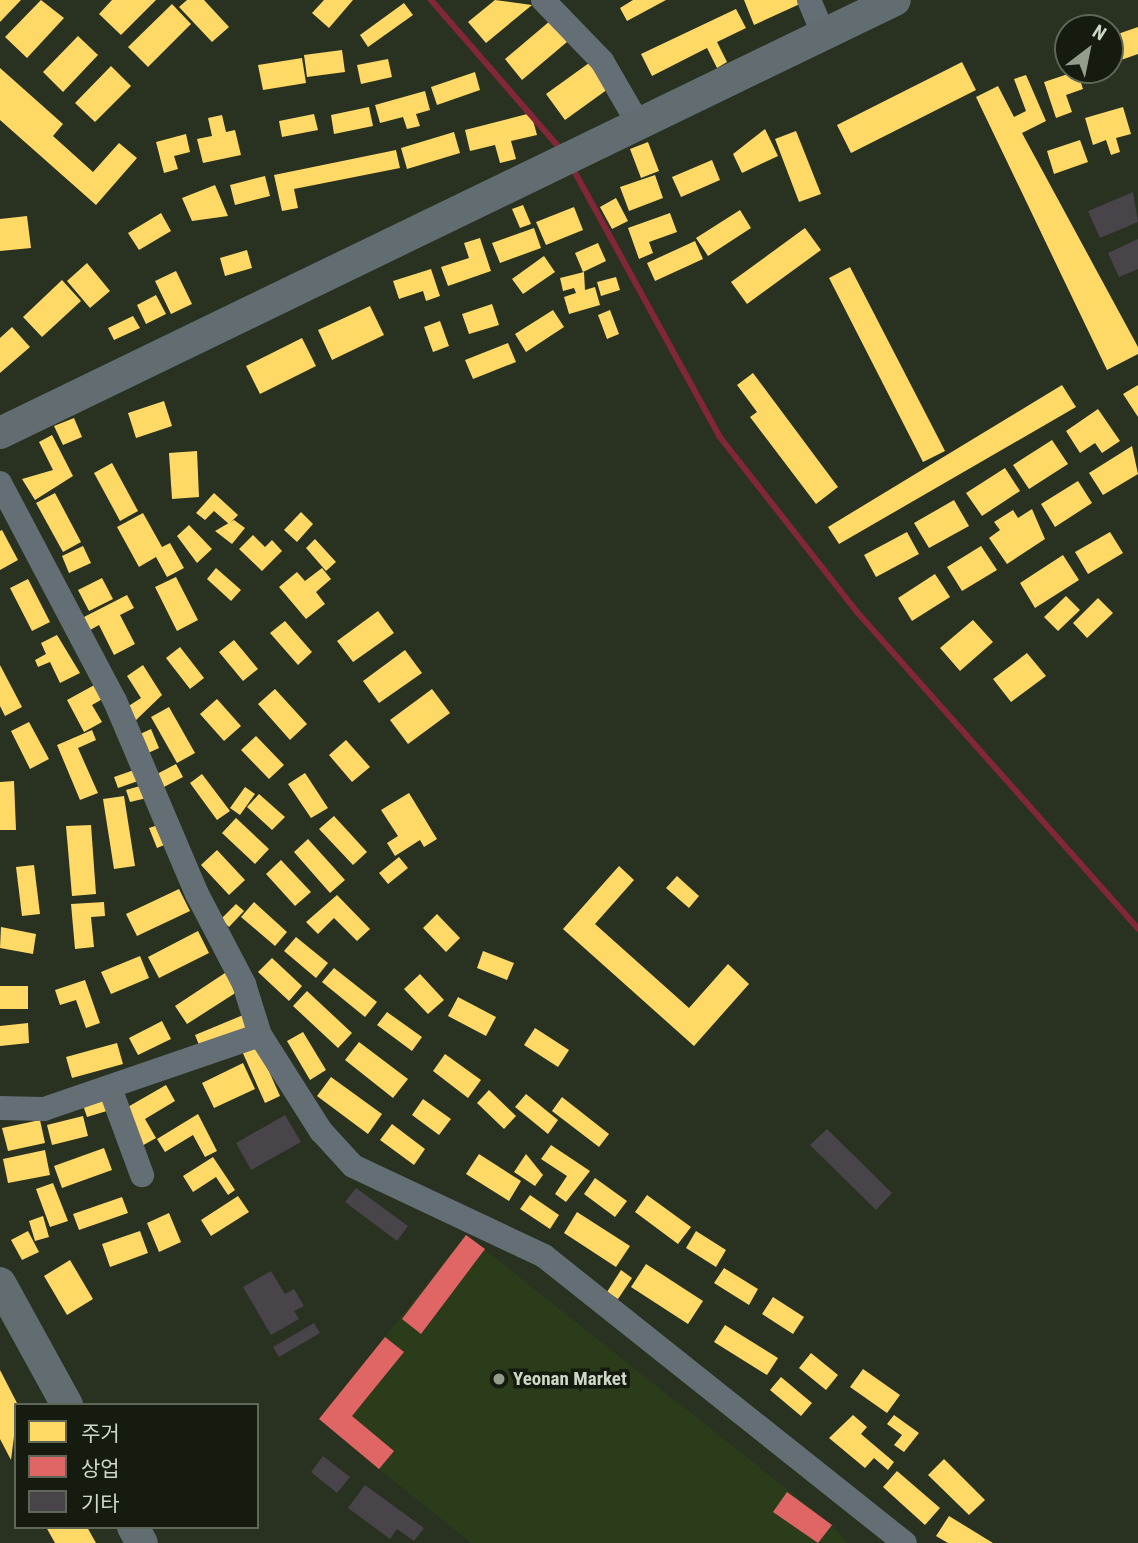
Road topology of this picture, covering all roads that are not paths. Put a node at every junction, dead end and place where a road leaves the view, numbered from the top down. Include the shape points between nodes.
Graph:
1 (543, 0) edge
2 (809, 0) edge
3 (895, 0) edge
4 (824, 35) junction
5 (639, 125) junction
6 (0, 433) edge
7 (0, 483) edge
8 (260, 1035) junction
9 (110, 1088) junction
10 (0, 1108) edge
11 (142, 1175) dead end
12 (0, 1283) edge
13 (65, 1403) edge
14 (905, 1543) edge

1 - 5 street via 601,61
2 - 4 street
3 - 4 main road
4 - 5 main road
5 - 6 main road
7 - 8 street via 115,701 197,894 244,984
8 - 9 street
8 - 14 street via 294,1095 353,1166 544,1256
9 - 10 street via 44,1110
9 - 11 street
12 - 13 main road

